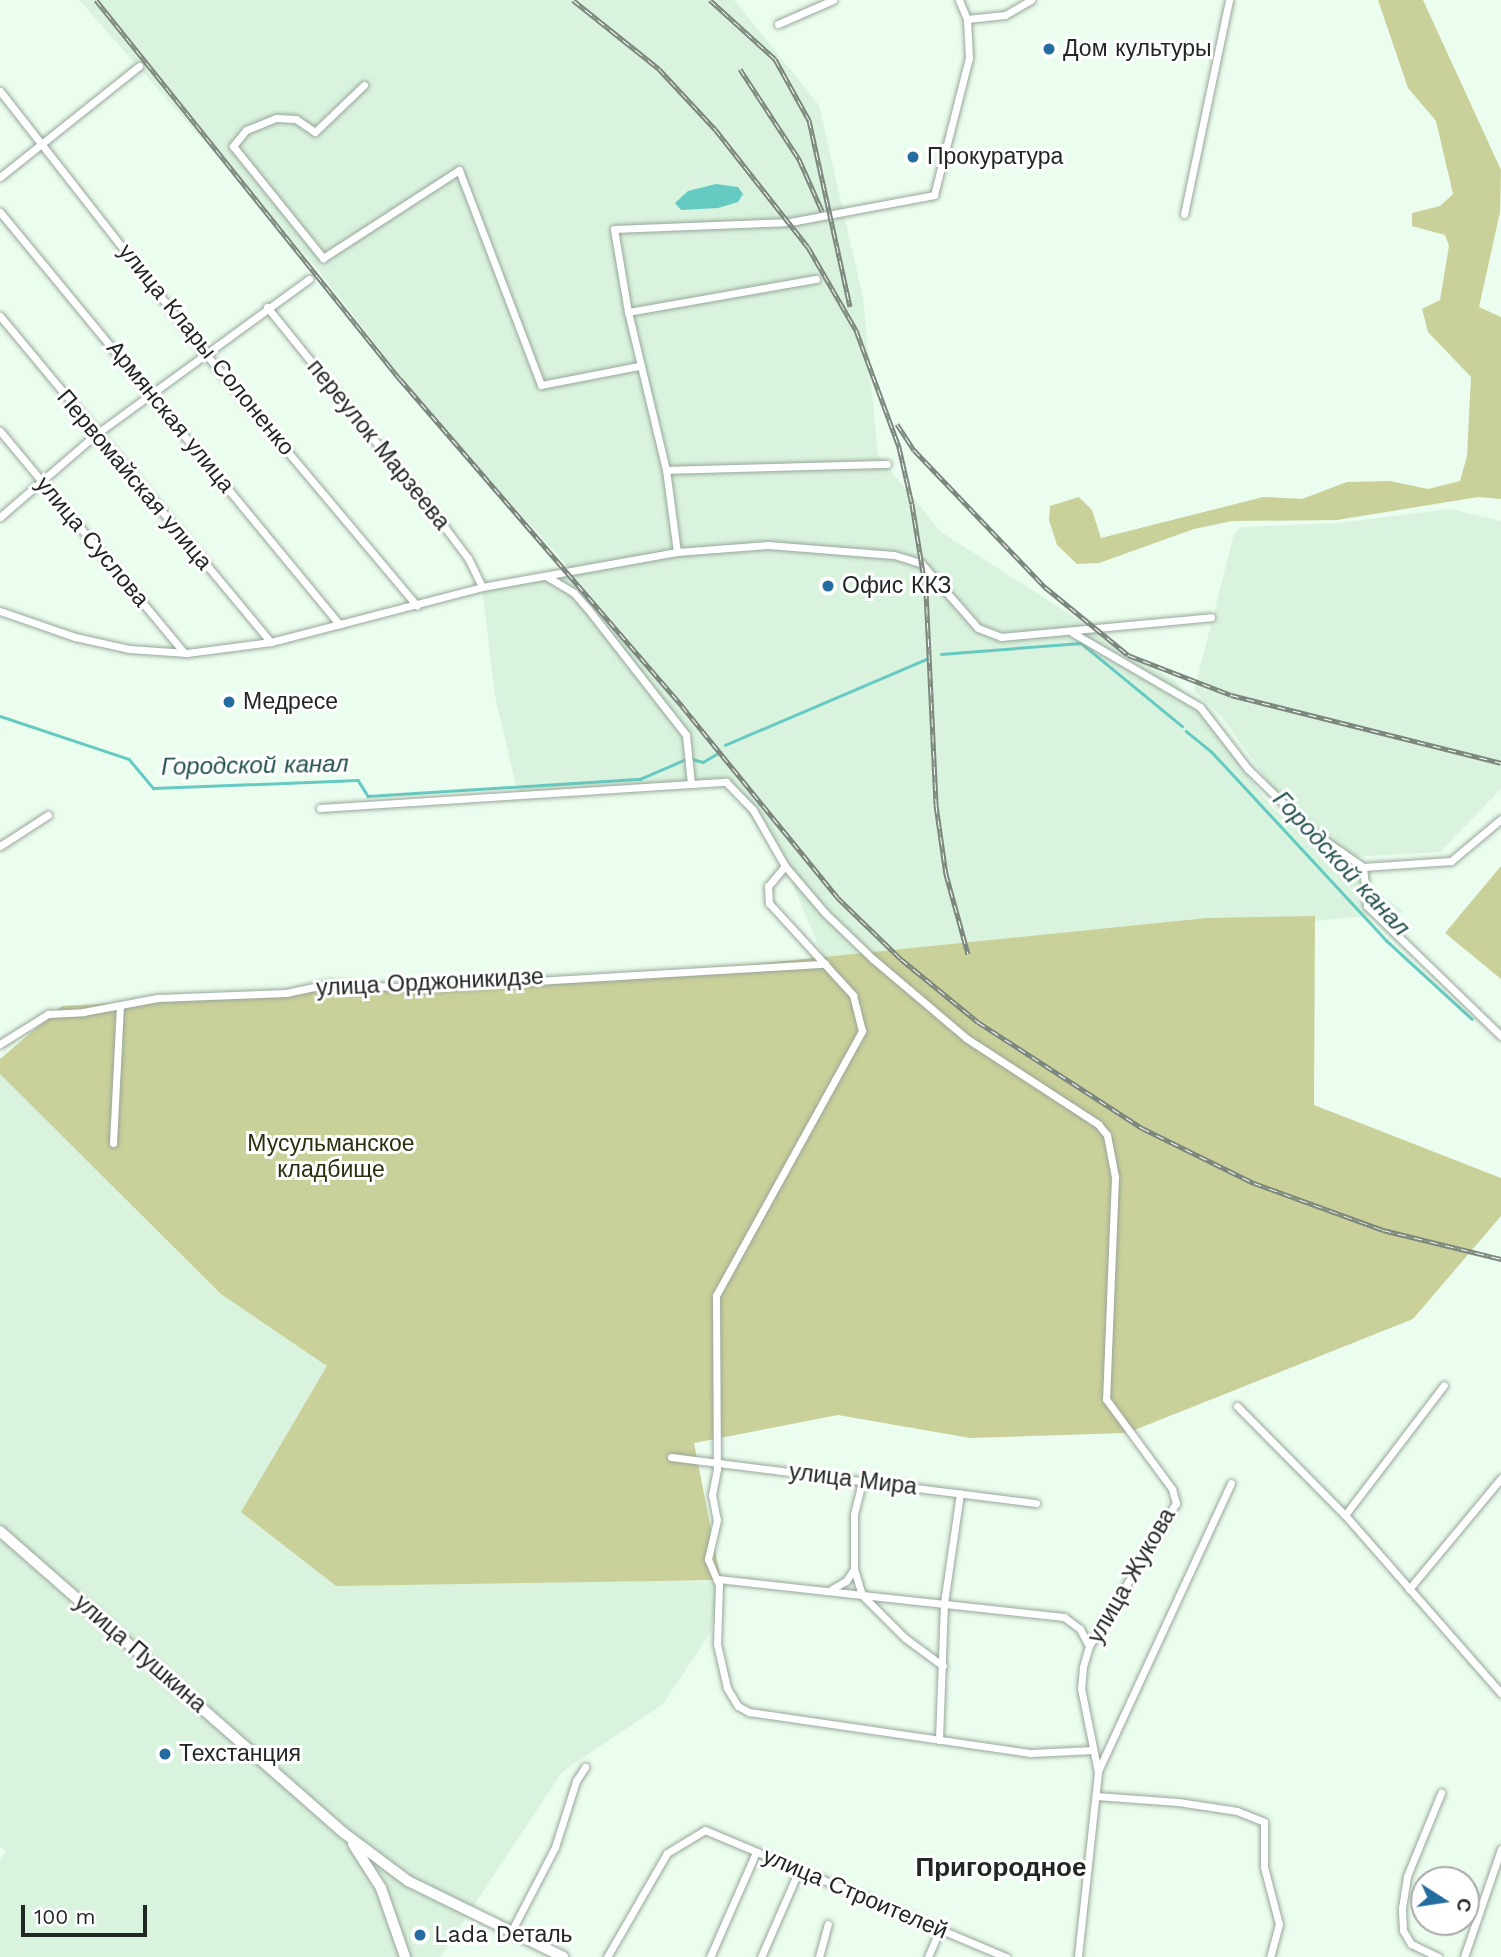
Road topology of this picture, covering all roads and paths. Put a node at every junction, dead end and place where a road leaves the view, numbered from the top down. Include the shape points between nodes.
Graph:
1 (833, 0) edge
2 (959, 0) edge
3 (1031, 0) edge
4 (1229, 0) edge
5 (967, 19) junction
6 (778, 24) dead end
7 (139, 66) dead end
8 (364, 85) dead end
9 (0, 91) edge
10 (44, 144) junction
11 (0, 177) edge
12 (0, 212) edge
13 (1184, 214) dead end
14 (309, 279) dead end
15 (816, 279) dead end
16 (267, 307) junction
17 (628, 312) junction
18 (0, 316) edge
19 (204, 352) junction
20 (639, 366) junction
21 (151, 393) junction
22 (0, 431) edge
23 (95, 435) junction
24 (887, 464) dead end
25 (666, 470) junction
26 (42, 481) junction
27 (0, 517) edge
28 (677, 552) junction
29 (546, 576) junction
30 (482, 587) junction
31 (416, 606) junction
32 (0, 611) edge
33 (1211, 617) dead end
34 (339, 624) junction
35 (1073, 632) junction
36 (271, 642) junction
37 (184, 653) junction
38 (691, 784) junction
39 (320, 808) dead end
40 (48, 815) dead end
41 (1501, 819) edge
42 (0, 846) edge
43 (785, 866) junction
44 (1363, 867) junction
45 (825, 964) junction
46 (120, 1006) junction
47 (1501, 1036) edge
48 (0, 1044) edge
49 (113, 1143) dead end
50 (1444, 1385) dead end
51 (1237, 1406) dead end
52 (671, 1457) dead end
53 (716, 1463) junction
54 (1501, 1478) edge
55 (862, 1482) junction
56 (1231, 1483) dead end
57 (960, 1493) junction
58 (1036, 1503) dead end
59 (1345, 1515) junction
60 (0, 1531) edge
61 (854, 1569) junction
62 (718, 1579) junction
63 (832, 1589) junction
64 (1409, 1589) junction
65 (862, 1595) junction
66 (944, 1603) junction
67 (1089, 1646) junction
68 (943, 1666) junction
69 (1501, 1693) edge
70 (939, 1740) junction
71 (1093, 1750) junction
72 (585, 1767) dead end
73 (1098, 1772) junction
74 (1441, 1793) dead end
75 (1096, 1796) junction
76 (344, 1833) junction
77 (1501, 1849) edge
78 (756, 1852) junction
79 (799, 1870) junction
80 (828, 1924) dead end
81 (940, 1929) junction
82 (511, 1932) junction
83 (405, 1957) edge
84 (563, 1957) edge
85 (607, 1957) edge
86 (710, 1957) edge
87 (761, 1957) edge
88 (819, 1957) edge
89 (928, 1957) edge
90 (1006, 1957) edge
91 (1078, 1957) edge
92 (1270, 1957) edge
93 (1438, 1957) edge
94 (1464, 1957) edge

1 - 6 street
2 - 5 street
3 - 5 street via 1004,15
4 - 13 street
5 - 17 street via 969,58 960,107 934,195 790,222 614,229
7 - 10 street
8 - 20 street via 315,132 296,119 268,119 246,130 233,146 323,258 459,170 541,385
9 - 10 street, улица Клары Солоненко
10 - 11 street
10 - 19 street, улица Клары Солоненко
12 - 21 street, Армянская улица
14 - 16 street
15 - 17 street
16 - 19 street
16 - 30 street, переулок Марзеева via 446,529
17 - 20 street
18 - 23 street, Первомайская улица
19 - 21 street
19 - 31 street, улица Клары Солоненко
20 - 25 street
21 - 23 street
21 - 34 street, Армянская улица
22 - 26 street, улица Суслова
23 - 26 street
23 - 36 street, Первомайская улица
24 - 25 street
25 - 28 street
26 - 27 street
26 - 37 street, улица Суслова
28 - 29 street
28 - 35 street via 768,545 894,555 930,569 978,628 1001,637
29 - 30 street
29 - 38 street via 588,609 686,735
30 - 31 street
31 - 34 street
32 - 37 street via 75,637 129,649
33 - 35 street
34 - 36 street
35 - 44 street via 1200,707 1248,769 1313,832
36 - 37 street
38 - 39 street
38 - 43 street via 726,782 752,810
40 - 42 street
41 - 44 street via 1451,861
43 - 45 street via 768,886 769,903
43 - 67 street, улица Жукова via 835,922 966,1038 1098,1124 1107,1135 1115,1177 1104,1388 1111,1410 1172,1489 1176,1503
44 - 47 street via 1367,906
45 - 46 street, улица Орджоникидзе via 418,988 328,984 286,993 158,998
45 - 53 street via 853,995 862,1031 720,1283 713,1324
46 - 48 street, улица Орджоникидзе via 38,1018
46 - 49 street
50 - 59 street
51 - 59 street
52 - 53 street, улица Мира
53 - 55 street, улица Мира
53 - 62 street via 712,1495 717,1530 708,1559
54 - 64 street
55 - 57 street, улица Мира
55 - 61 street via 854,1514
56 - 73 street, улица Жукова
57 - 58 street, улица Мира
57 - 66 street
59 - 64 street
60 - 76 street, улица Пушкина
61 - 63 street
61 - 65 street
62 - 63 street
62 - 70 street via 719,1655 731,1697 748,1712
63 - 65 street
64 - 69 street
65 - 66 street
65 - 68 street via 905,1638
66 - 67 street via 1064,1617 1080,1629
66 - 68 street
67 - 71 street, улица Жукова via 1082,1688
68 - 70 street
70 - 71 street via 1031,1753
71 - 73 street, улица Жукова
72 - 82 street via 576,1781 555,1847
73 - 75 street, улица Жукова
74 - 93 street via 1407,1876 1402,1908 1403,1930 1411,1944
75 - 91 street, улица Жукова
75 - 92 street via 1237,1811 1264,1822 1264,1867 1279,1924
76 - 82 street, улица Пушкина via 408,1881
76 - 83 street, улица Пушкина via 382,1888
77 - 94 street
78 - 79 street, улица Строителей
78 - 85 street, улица Строителей via 705,1830 667,1853
78 - 86 street
79 - 81 street, улица Строителей
79 - 87 street
80 - 88 street
81 - 89 street
81 - 90 street, улица Строителей
82 - 84 street, улица Пушкина

